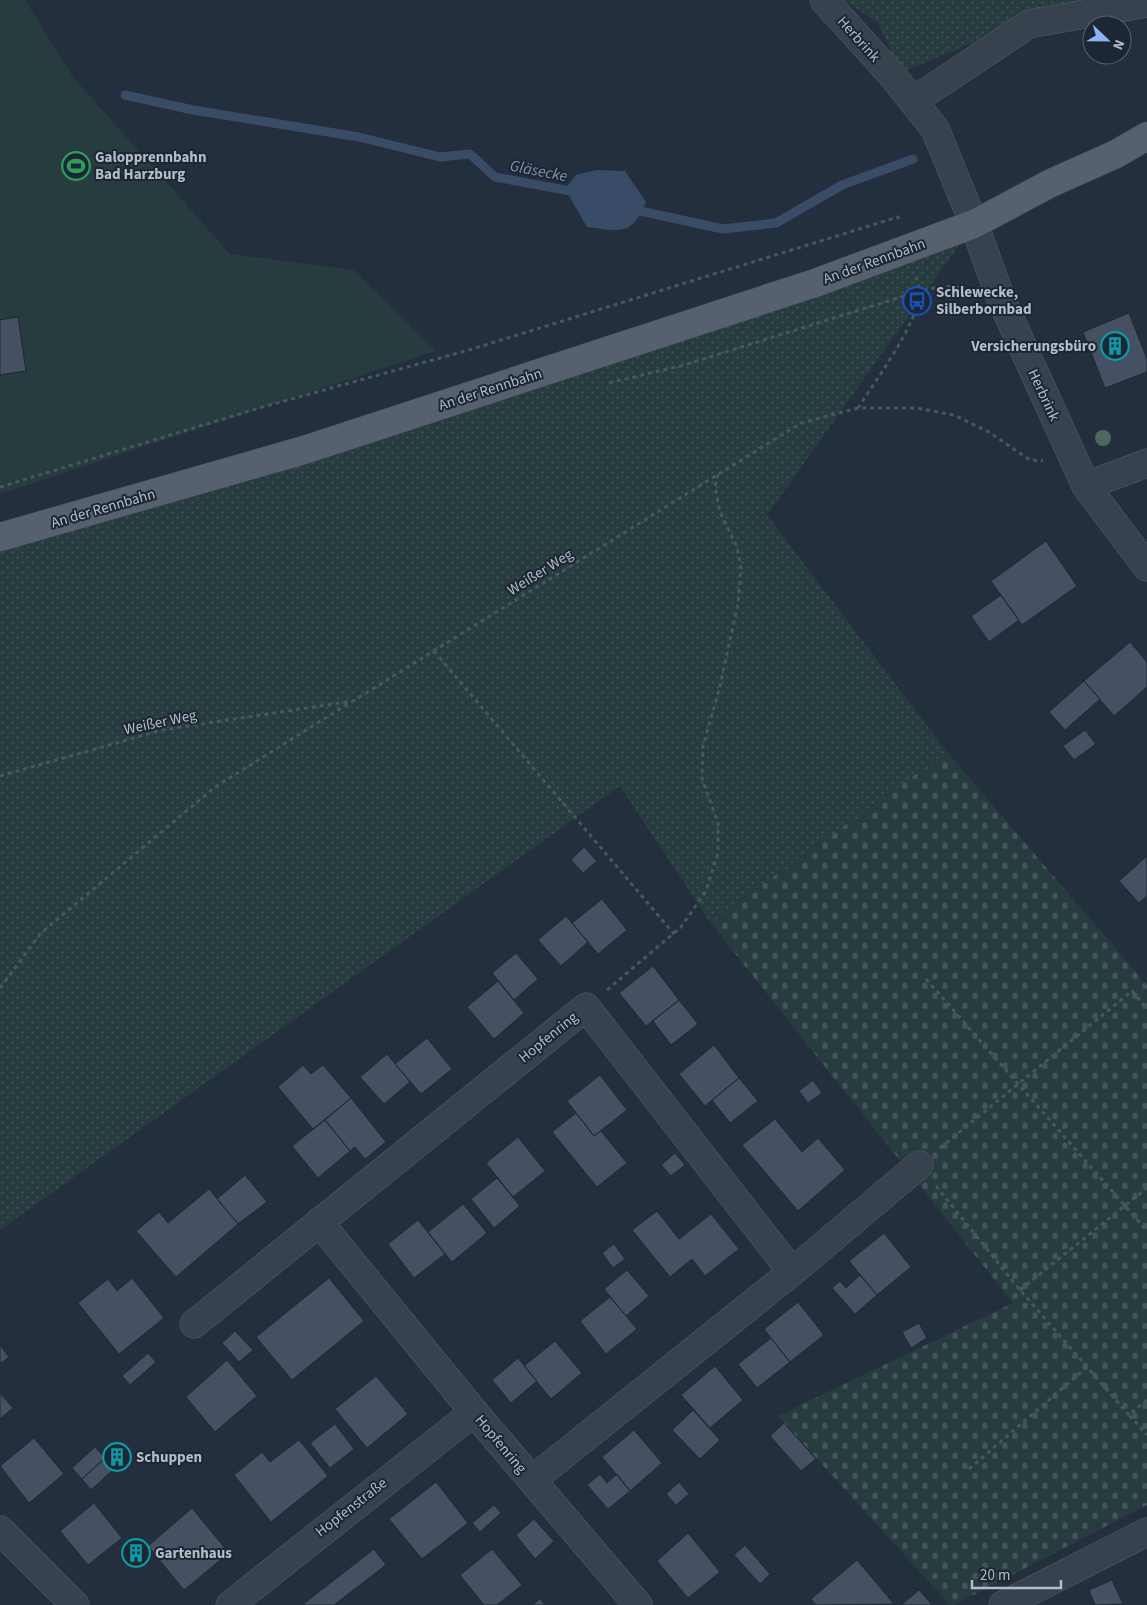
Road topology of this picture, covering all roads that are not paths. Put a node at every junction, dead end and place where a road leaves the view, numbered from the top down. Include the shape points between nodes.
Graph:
1 (824, 0) edge
2 (1147, 3) edge
3 (913, 102) junction
4 (1147, 136) edge
5 (974, 224) junction
6 (1147, 463) edge
7 (1086, 486) junction
8 (0, 537) edge
9 (1147, 568) edge
10 (919, 1165) road end
11 (319, 1222) junction
12 (792, 1272) junction
13 (194, 1324) dead end
14 (474, 1412) junction
15 (532, 1480) junction
16 (0, 1530) edge
17 (1147, 1532) edge
18 (75, 1605) edge
19 (230, 1605) edge
20 (638, 1605) edge
21 (1003, 1605) edge

1 - 3 street, Herbrink
2 - 3 street via 1029,24
3 - 5 street, Herbrink via 935,129
4 - 5 main road, An der Rennbahn
5 - 7 street, Herbrink via 1001,299
5 - 8 main road, An der Rennbahn via 816,283 304,450
6 - 7 street
7 - 9 street, Herbrink
10 - 12 street, Hopfenring
11 - 12 street, Hopfenring via 586,1007
11 - 13 street, Hopfenring
11 - 14 street, Hopfenring
12 - 15 street, Hopfenring
14 - 15 street, Hopfenring
14 - 19 street, Hopfenstraße
15 - 20 street, Hopfenring
16 - 18 street
17 - 21 street

